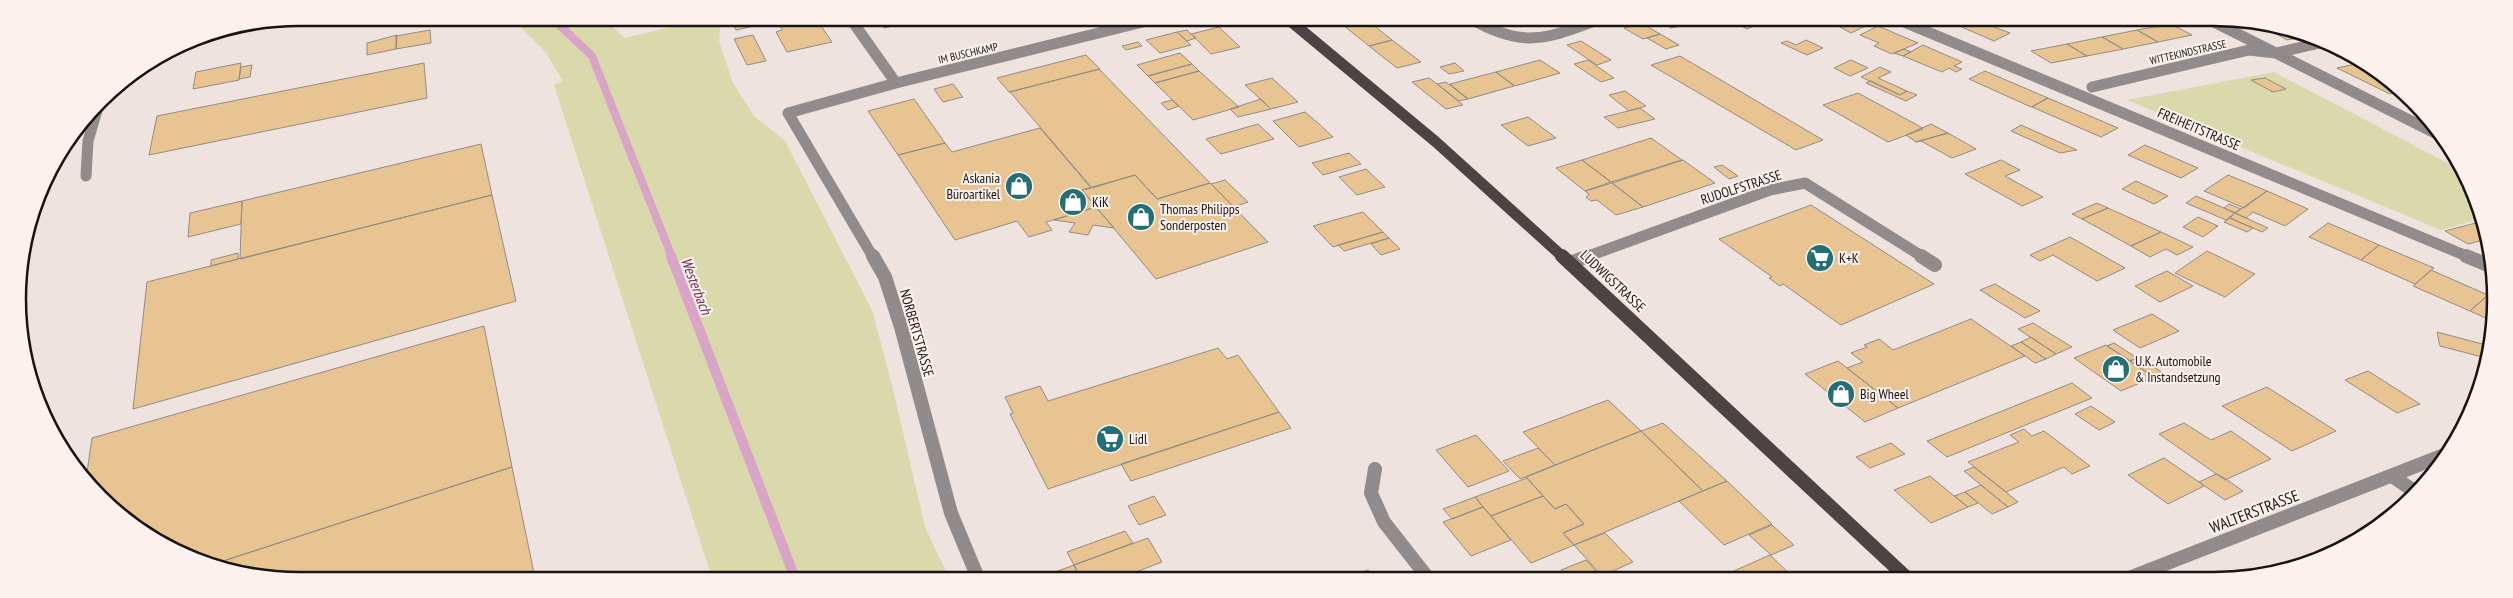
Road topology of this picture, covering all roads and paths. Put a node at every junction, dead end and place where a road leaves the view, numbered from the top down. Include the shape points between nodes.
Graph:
1 (856, 26) edge
2 (1126, 26) edge
3 (1296, 26) edge
4 (1484, 26) edge
5 (1577, 26) edge
6 (1913, 26) edge
7 (2223, 26) edge
8 (2314, 45) edge
9 (2276, 53) junction
10 (896, 82) junction
11 (2092, 87) dead end
12 (788, 113) joint
13 (93, 121) edge
14 (2427, 129) edge
15 (86, 176) dead end
16 (1570, 263) junction
17 (2484, 263) edge
18 (1935, 265) dead end
19 (2435, 459) edge
20 (1374, 469) dead end
21 (2392, 476) junction
22 (2410, 488) edge
23 (976, 572) edge
24 (1423, 572) edge
25 (1900, 572) edge
26 (2144, 572) edge

1 - 10 street
2 - 10 street, IM BUSCHKAMP
3 - 16 main road, LUDWIGSTRASSE via 1436,142
4 - 5 street via 1508,39 1532,40
6 - 17 street, FREIHEITSTRASSE
7 - 9 street
8 - 9 street, WITTEKINDSTRASSE
9 - 11 street, WITTEKINDSTRASSE via 2249,50
9 - 14 street
10 - 12 street, IM BUSCHKAMP
12 - 23 street, NORBERTSTRASSE via 885,277 951,513
13 - 15 street via 84,160
16 - 18 street, RUDOLFSTRASSE via 1770,190 1805,183
16 - 25 main road, LUDWIGSTRASSE
19 - 21 street, WALTERSTRASSE
20 - 24 street via 1371,494 1384,522
21 - 22 street
21 - 26 street, WALTERSTRASSE

